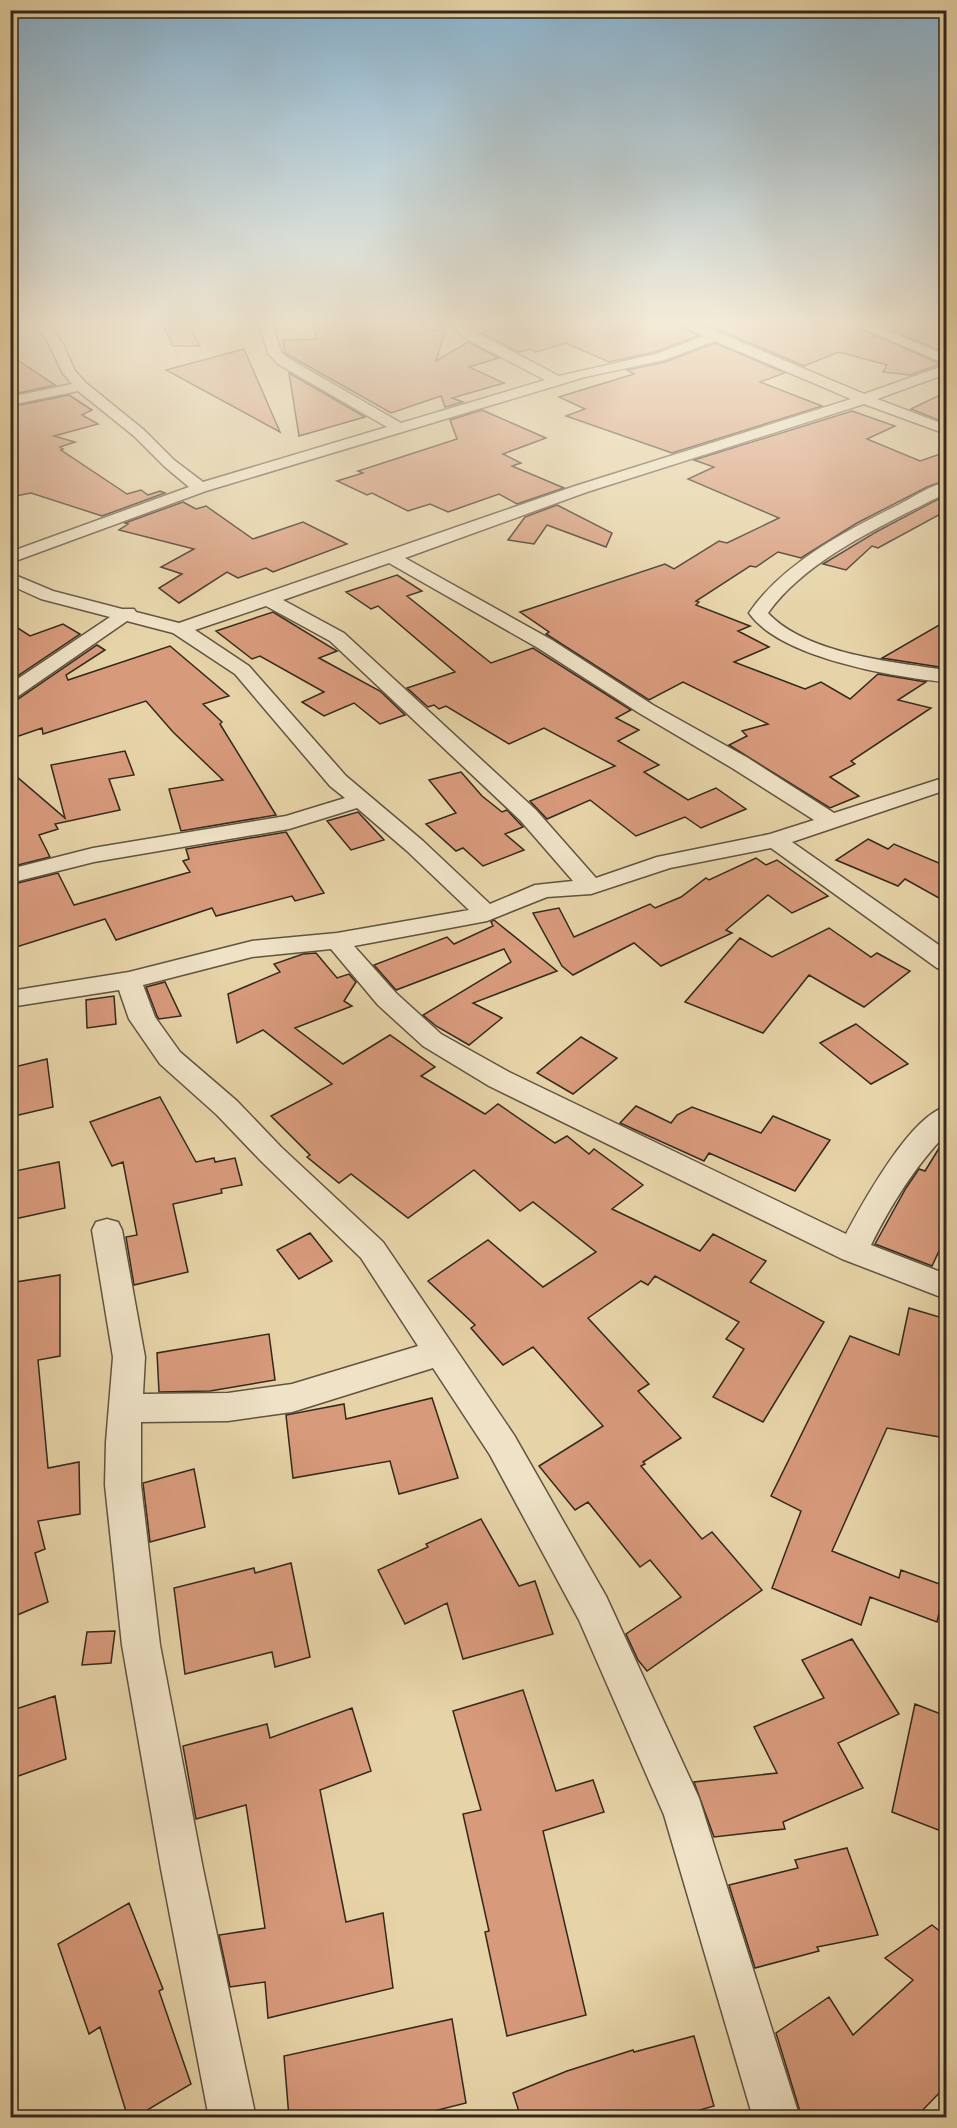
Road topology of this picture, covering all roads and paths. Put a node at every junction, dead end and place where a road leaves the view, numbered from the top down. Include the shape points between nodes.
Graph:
1 (126, 422) edge
2 (390, 422) edge
3 (419, 422) edge
4 (791, 422) edge
5 (926, 422) edge
6 (400, 428) junction
7 (946, 430) edge
8 (946, 487) edge
9 (200, 488) junction
10 (391, 557) junction
11 (10, 558) edge
12 (10, 578) edge
13 (266, 598) junction
14 (127, 614) junction
15 (180, 628) junction
16 (946, 676) edge
17 (10, 693) edge
18 (946, 783) edge
19 (361, 800) junction
20 (833, 822) junction
21 (775, 840) junction
22 (10, 876) edge
23 (591, 887) junction
24 (487, 914) junction
25 (337, 941) junction
26 (946, 962) edge
27 (129, 980) junction
28 (10, 999) edge
29 (946, 1118) edge
30 (107, 1230) dead end
31 (853, 1251) junction
32 (946, 1287) edge
33 (440, 1353) junction
34 (125, 1408) junction
35 (233, 2118) edge
36 (777, 2118) edge

1 - 9 street
2 - 6 street
3 - 6 street
4 - 10 street via 581,489
5 - 7 street
6 - 9 street
8 - 16 street via 798,572 765,599 758,613 764,623 791,639 834,654
9 - 11 street
10 - 13 street
10 - 20 street via 545,644
12 - 14 street via 47,595
13 - 15 street
13 - 23 street via 337,637 528,815
14 - 15 street
14 - 17 street
15 - 19 street via 242,670 309,750
18 - 20 street
19 - 22 street via 289,822 93,855
19 - 24 street
20 - 21 street
21 - 23 street via 665,862
21 - 26 street
23 - 24 street via 543,890
24 - 25 street
25 - 27 street via 252,949
25 - 31 street via 387,999 432,1040 499,1079
27 - 28 street
27 - 33 street via 142,1019 170,1058 227,1108 372,1250
29 - 31 street via 918,1146 883,1193
30 - 34 street via 129,1357
31 - 32 street
33 - 34 street via 292,1398 228,1407
33 - 36 street via 502,1445 593,1608 627,1683 684,1813
34 - 35 street via 123,1485 141,1645

